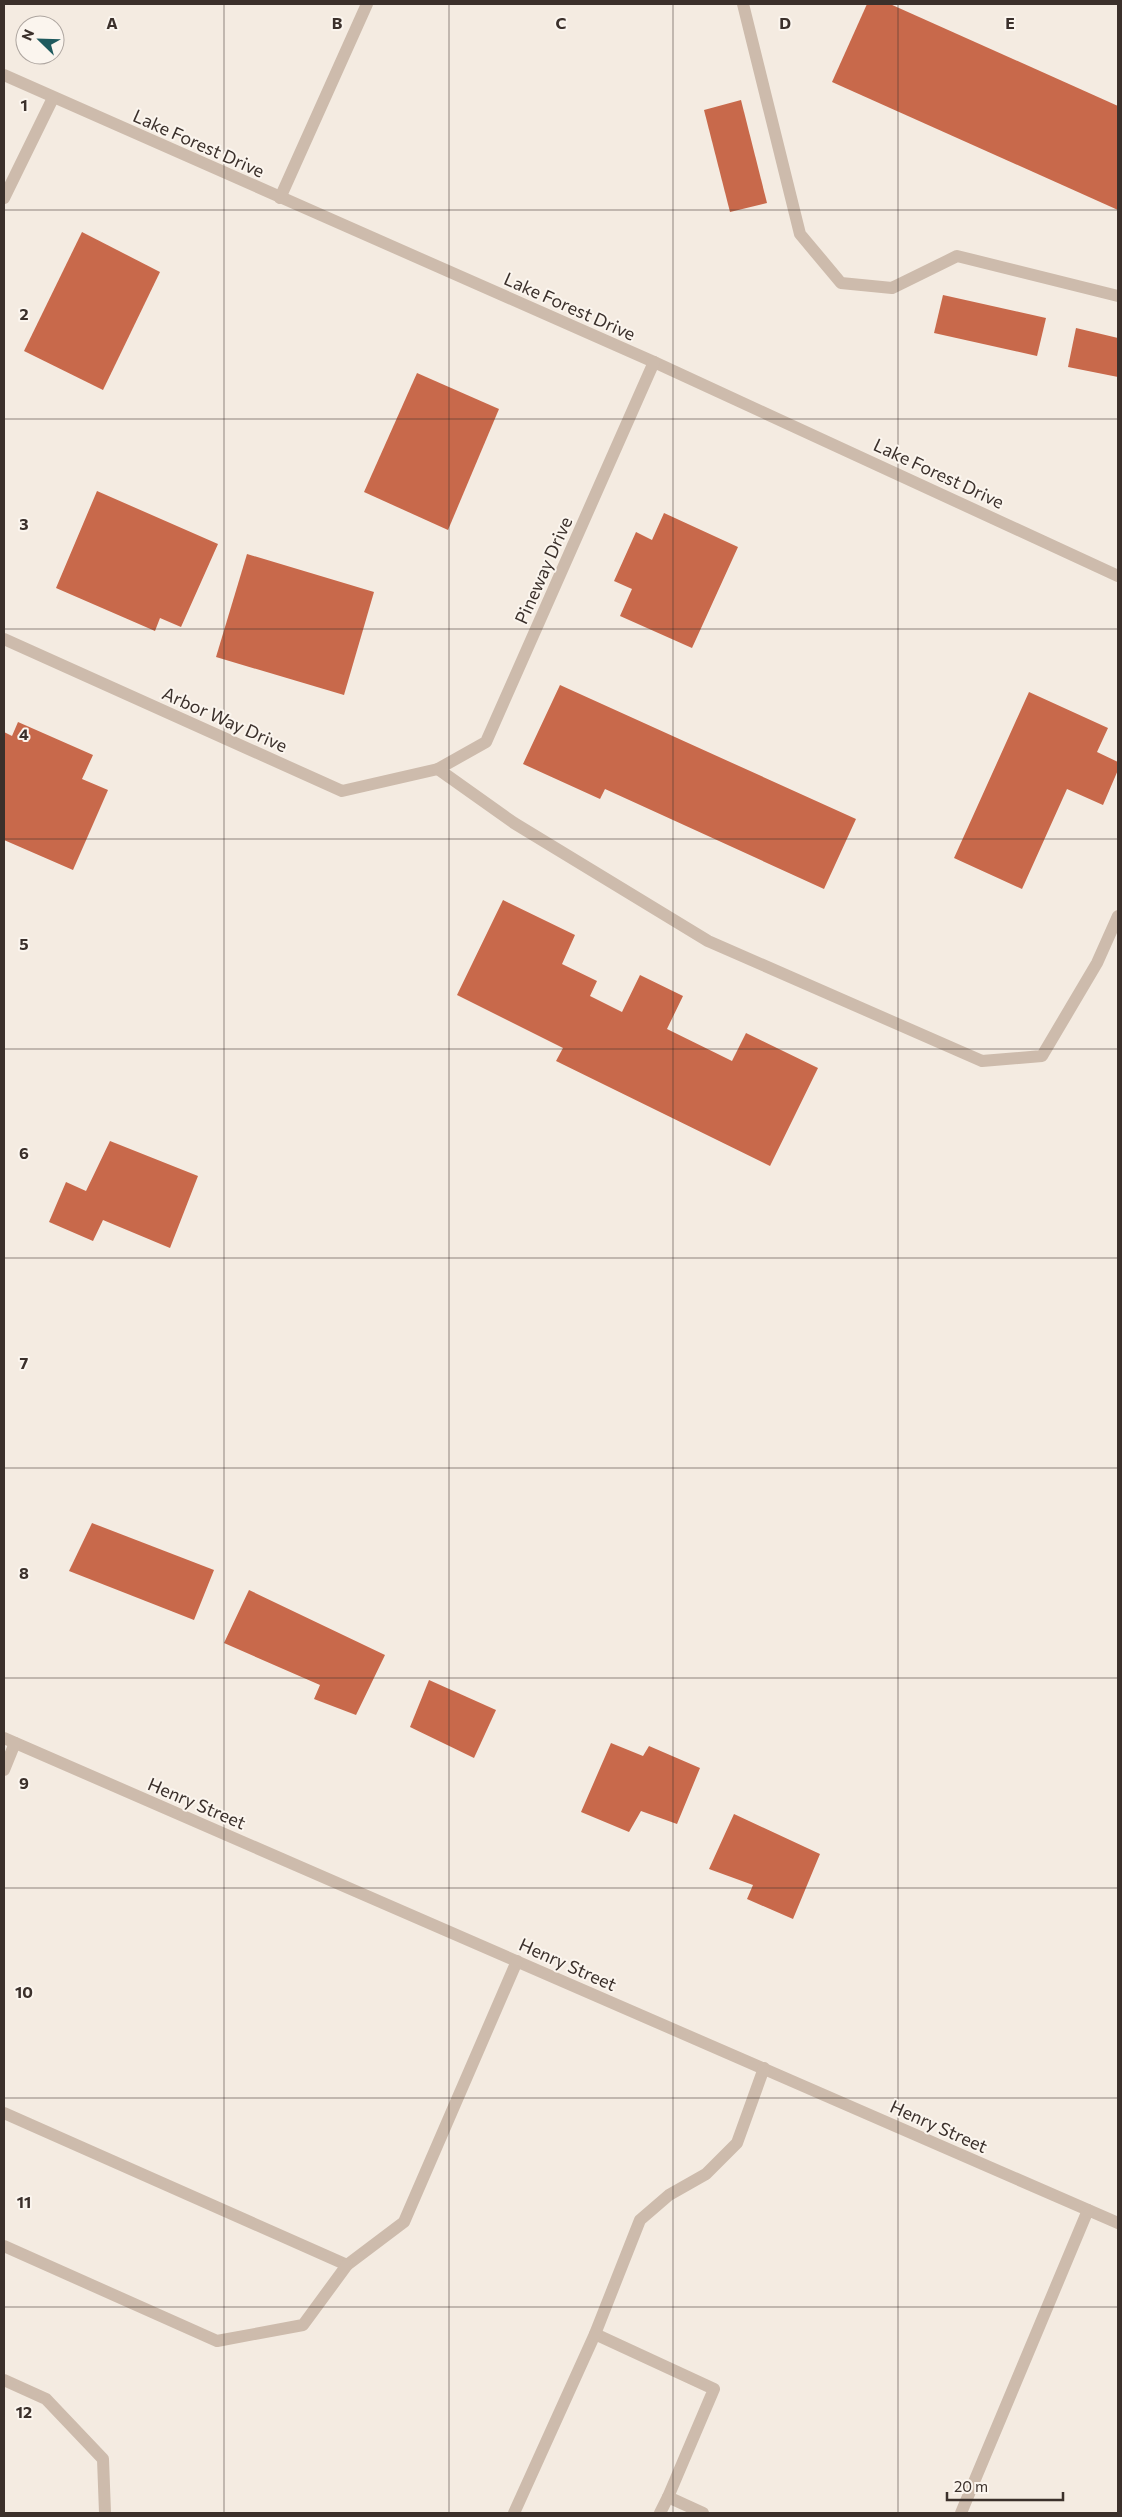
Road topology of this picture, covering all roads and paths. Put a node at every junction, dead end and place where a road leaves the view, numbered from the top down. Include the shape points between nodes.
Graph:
1 (367, 4) edge
2 (744, 4) edge
3 (4, 76) edge
4 (53, 98) junction
5 (4, 198) edge
6 (280, 198) junction
7 (1118, 296) edge
8 (654, 362) junction
9 (1118, 576) edge
10 (4, 639) edge
11 (438, 770) junction
12 (1118, 916) edge
13 (10, 1740) edge
14 (4, 1770) edge
15 (517, 1961) junction
16 (764, 2068) junction
17 (4, 2114) edge
18 (1088, 2210) junction
19 (1118, 2222) edge
20 (4, 2246) edge
21 (347, 2265) junction
22 (595, 2334) junction
23 (4, 2380) edge
24 (668, 2497) junction
25 (106, 2513) edge
26 (514, 2513) edge
27 (660, 2513) edge
28 (703, 2513) edge
29 (961, 2513) edge

1 - 6 street
2 - 7 street via 800,234 841,283 892,288 957,256
3 - 4 street, Lake Forest Drive
4 - 5 street
4 - 6 street, Lake Forest Drive
6 - 8 street, Lake Forest Drive
8 - 9 street, Lake Forest Drive
8 - 11 street, Pineway Drive via 486,742
10 - 11 street, Arbor Way Drive via 342,791
11 - 12 street via 514,823 708,942 982,1061 1042,1056 1096,963
13 - 14 street
13 - 15 street, Henry Street
15 - 16 street, Henry Street
15 - 21 street via 404,2222
16 - 18 street, Henry Street
16 - 22 street via 737,2143 706,2174 669,2195 640,2220
17 - 21 street
18 - 19 street, Henry Street
18 - 29 street
20 - 21 street via 217,2341 303,2324
22 - 24 street via 714,2389
22 - 26 street
23 - 25 street via 46,2399 103,2459
24 - 27 street
24 - 28 street

